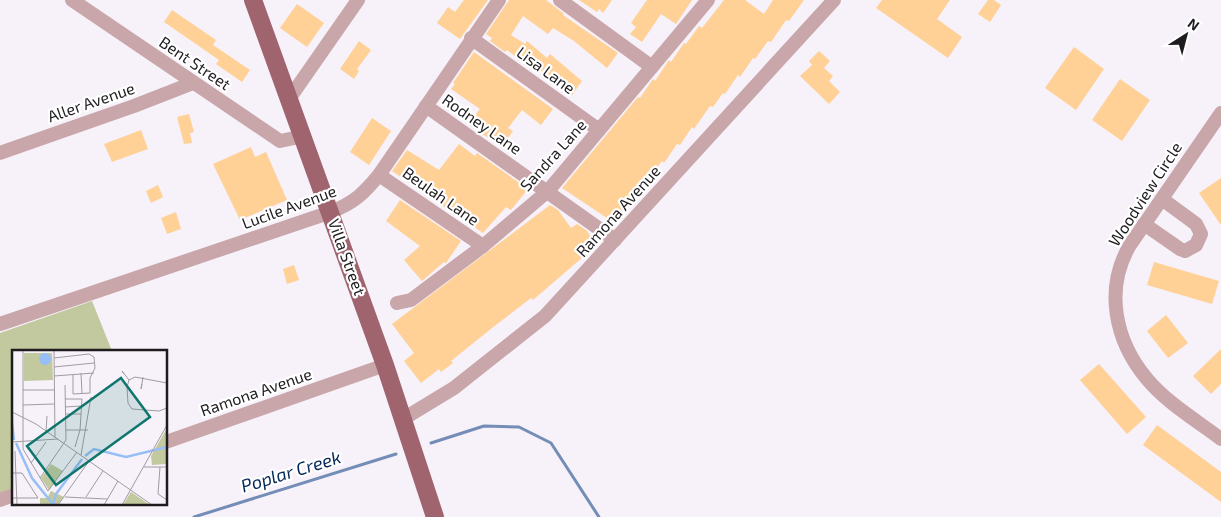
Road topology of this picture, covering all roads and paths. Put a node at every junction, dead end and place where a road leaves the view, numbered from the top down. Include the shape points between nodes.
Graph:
1 (72, 0) edge
2 (253, 0) edge
3 (358, 0) edge
4 (499, 0) edge
5 (560, 0) edge
6 (834, 0) edge
7 (706, 1) edge
8 (472, 38) junction
9 (652, 67) junction
10 (193, 83) junction
11 (289, 99) junction
12 (426, 106) junction
13 (1221, 113) edge
14 (599, 130) junction
15 (304, 136) junction
16 (0, 153) edge
17 (379, 174) junction
18 (548, 191) junction
19 (1162, 199) junction
20 (331, 212) junction
21 (1144, 224) junction
22 (615, 240) junction
23 (483, 246) junction
24 (397, 303) dead end
25 (0, 324) edge
26 (386, 365) junction
27 (403, 419) junction
28 (1218, 431) edge
29 (168, 441) edge
30 (12, 496) edge
31 (0, 500) edge
32 (433, 516) edge

1 - 10 street, Bent Street
2 - 11 main road, Villa Street
3 - 11 street
4 - 8 street, Lucile Avenue
5 - 9 street
6 - 22 street, Ramona Avenue
7 - 9 street, Sandra Lane
8 - 12 street, Lucile Avenue
8 - 14 street, Lisa Lane
9 - 14 street, Sandra Lane
10 - 15 street, Bent Street via 280,141
10 - 16 street, Aller Avenue
11 - 15 main road, Villa Street
12 - 17 street, Lucile Avenue
12 - 18 street, Rodney Lane
13 - 19 street, Woodview Circle
14 - 18 street, Sandra Lane
15 - 20 main road, Villa Street
17 - 20 street, Lucile Avenue via 362,196
17 - 23 street, Beulah Lane
18 - 22 street, Rodney Lane
18 - 23 street, Sandra Lane
19 - 21 street, Woodview Circle
19 - 21 street via 1196,224 1201,234 1196,245 1185,251 1180,249
20 - 25 street, Lucile Avenue
20 - 26 main road, Villa Street
21 - 28 street, Woodview Circle via 1123,258 1115,287 1117,321 1122,337 1152,384
22 - 27 street, Ramona Avenue via 530,329 454,388
23 - 24 street, Sandra Lane via 411,300
26 - 27 main road, Villa Street
26 - 29 street, Ramona Avenue
27 - 32 main road, Villa Street
30 - 31 street

